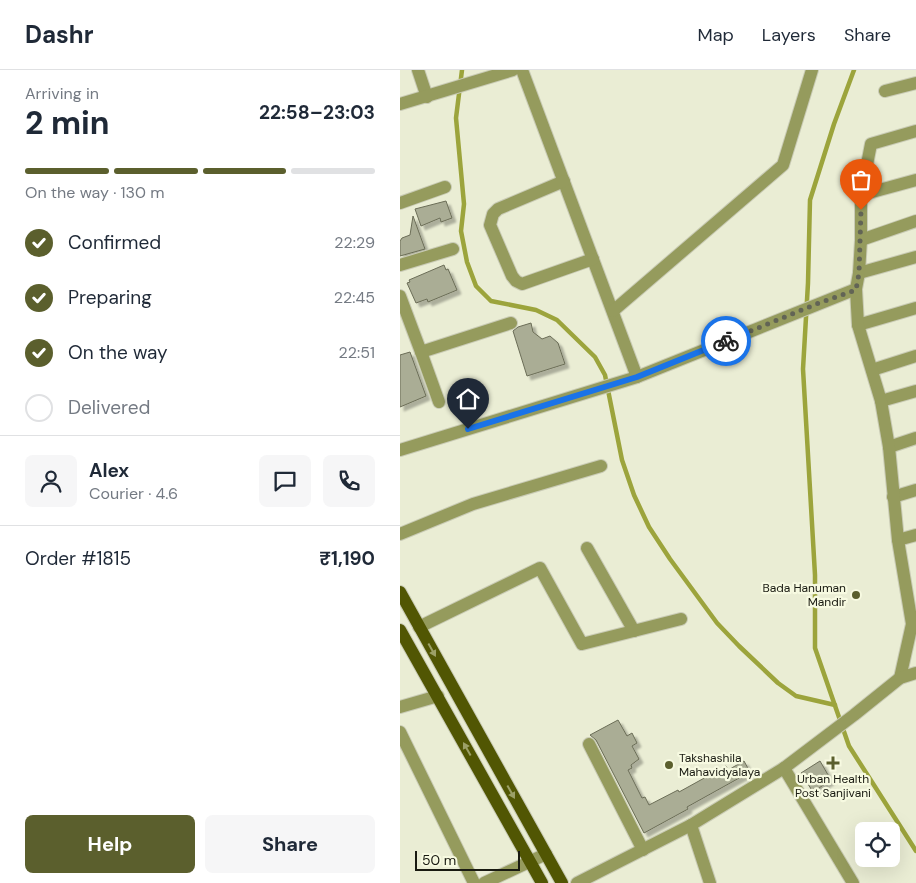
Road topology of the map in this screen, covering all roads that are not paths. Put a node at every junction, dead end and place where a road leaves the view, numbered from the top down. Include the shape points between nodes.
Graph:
1 (418, 70) edge
2 (513, 70) edge
3 (522, 70) edge
4 (812, 70) edge
5 (916, 83) edge
6 (884, 91) dead end
7 (427, 96) junction
8 (400, 104) edge
9 (916, 131) edge
10 (916, 180) edge
11 (564, 181) junction
12 (445, 187) dead end
13 (861, 196) junction
14 (400, 203) edge
15 (916, 221) edge
16 (861, 240) junction
17 (453, 249) dead end
18 (916, 257) edge
19 (593, 259) junction
20 (400, 265) edge
21 (859, 273) junction
22 (856, 290) junction
23 (400, 296) edge
24 (916, 308) edge
25 (612, 311) junction
26 (511, 323) dead end
27 (858, 325) junction
28 (421, 352) junction
29 (916, 356) edge
30 (872, 370) junction
31 (637, 377) junction
32 (916, 391) edge
33 (881, 401) junction
34 (439, 402) dead end
35 (916, 438) edge
36 (889, 447) junction
37 (400, 450) edge
38 (601, 466) dead end
39 (916, 490) edge
40 (893, 497) junction
41 (400, 534) edge
42 (916, 534) edge
43 (898, 540) junction
44 (588, 548) dead end
45 (910, 574) edge
46 (400, 592) edge
47 (681, 619) dead end
48 (914, 624) edge
49 (419, 626) junction
50 (634, 631) junction
51 (402, 637) edge
52 (916, 673) edge
53 (900, 678) junction
54 (438, 696) junction
55 (400, 707) edge
56 (400, 732) edge
57 (589, 744) dead end
58 (784, 768) junction
59 (691, 825) junction
60 (643, 850) junction
61 (546, 854) junction
62 (530, 862) junction
63 (474, 883) edge
64 (484, 883) edge
65 (542, 883) edge
66 (562, 883) edge
67 (577, 883) edge
68 (710, 883) edge
69 (853, 883) edge

1 - 7 street
2 - 7 street
3 - 11 street
4 - 25 street via 783,165
5 - 6 street
7 - 8 street
9 - 13 street via 872,144
10 - 13 street
11 - 19 street
11 - 19 street via 498,209 490,225 512,276 522,284
12 - 14 street
13 - 16 street
15 - 16 street
16 - 21 street
17 - 20 street
18 - 21 street
19 - 25 street
21 - 22 street
22 - 27 street
22 - 31 street
23 - 28 street
24 - 27 street
25 - 31 street
26 - 28 street
27 - 30 street
28 - 34 street
29 - 30 street
30 - 33 street
31 - 37 street
32 - 33 street
33 - 36 street
35 - 36 street
36 - 40 street
38 - 41 street via 473,504
39 - 40 street
40 - 43 street
42 - 43 street
43 - 45 street
44 - 50 street
45 - 48 street
46 - 49 main road
47 - 50 street
48 - 53 street
49 - 50 street via 540,568 582,644
49 -> 61 main road
51 - 54 main road
52 - 53 street
53 - 58 street
54 - 55 street
62 -> 54 main road
56 - 63 street
57 - 60 street
58 - 59 street
58 - 69 street
59 - 60 street
59 - 68 street
60 - 67 street
61 - 62 street
61 - 66 main road
62 - 64 street
62 - 65 main road

